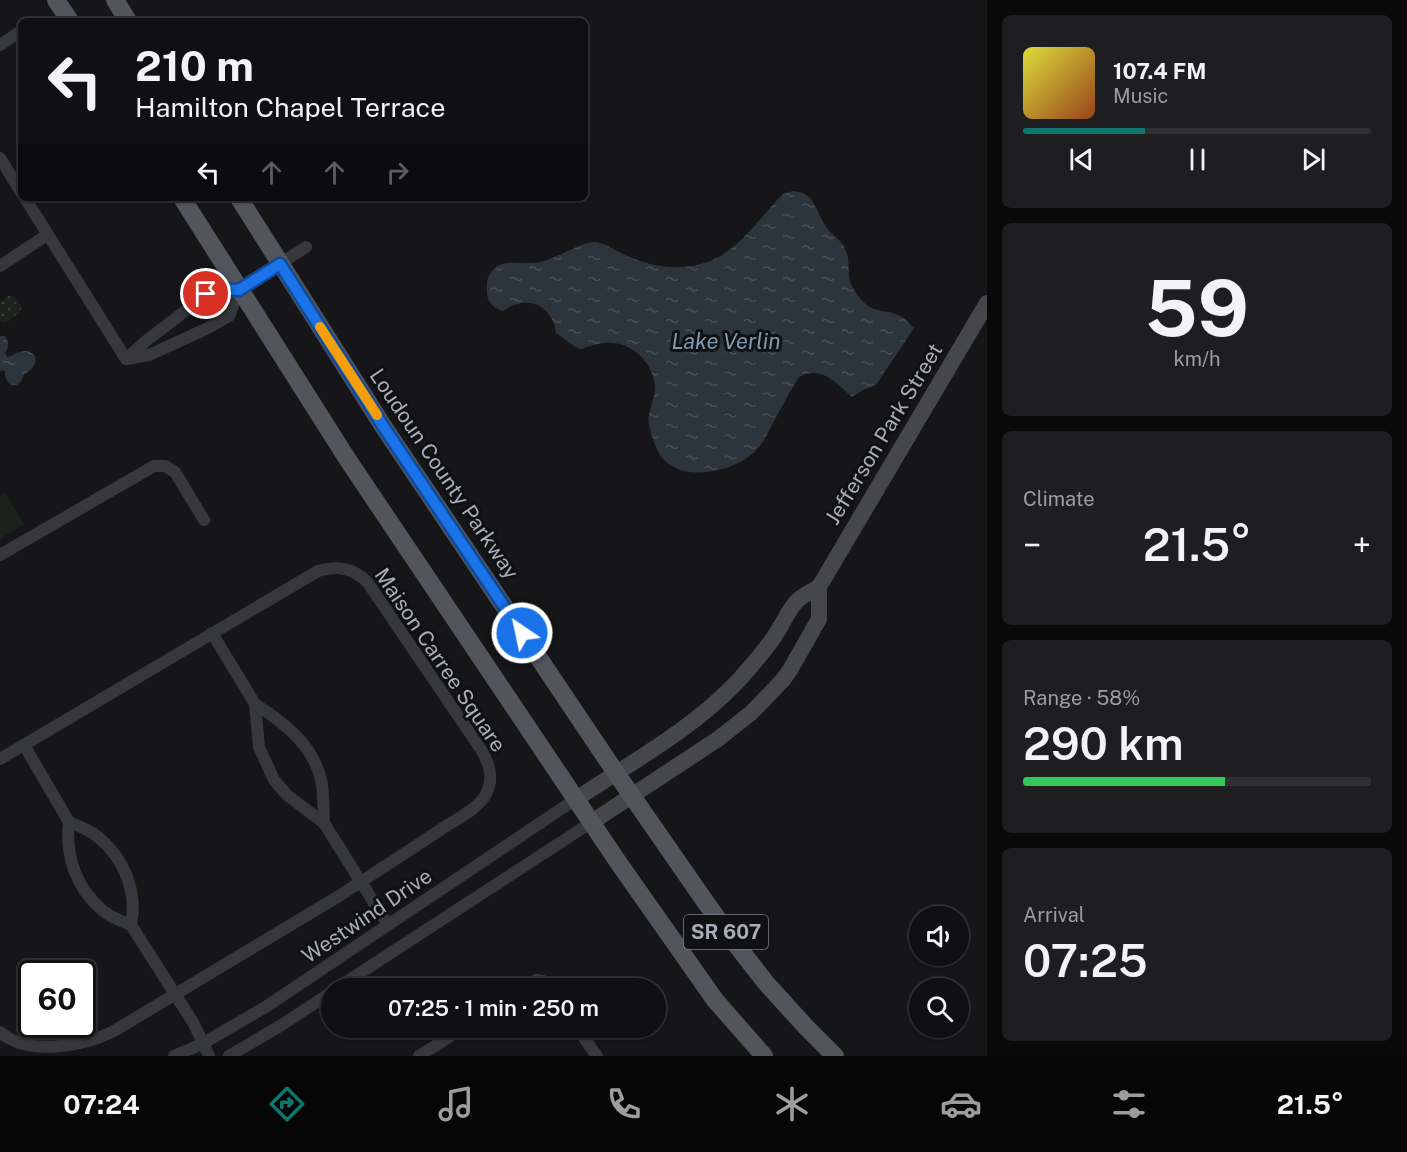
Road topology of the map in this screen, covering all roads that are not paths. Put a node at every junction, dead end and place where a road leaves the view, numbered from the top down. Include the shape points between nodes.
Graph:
1 (56, 0) edge
2 (115, 0) edge
3 (68, 18) edge
4 (126, 18) edge
5 (18, 33) edge
6 (0, 45) edge
7 (0, 158) edge
8 (18, 187) edge
9 (27, 201) edge
10 (184, 201) edge
11 (241, 201) edge
12 (48, 234) junction
13 (306, 247) dead end
14 (280, 264) junction
15 (0, 266) edge
16 (239, 290) junction
17 (987, 303) edge
18 (126, 359) junction
19 (204, 520) dead end
20 (0, 555) edge
21 (819, 587) junction
22 (212, 633) junction
23 (255, 704) junction
24 (24, 745) junction
25 (0, 759) edge
26 (616, 772) junction
27 (632, 796) junction
28 (576, 799) junction
29 (69, 822) junction
30 (591, 822) junction
31 (324, 823) junction
32 (360, 881) junction
33 (131, 925) junction
34 (388, 925) junction
35 (351, 978) edge
36 (175, 995) junction
37 (321, 999) edge
38 (0, 1032) edge
39 (447, 1038) edge
40 (584, 1038) edge
41 (202, 1044) junction
42 (174, 1056) edge
43 (209, 1056) edge
44 (229, 1056) edge
45 (419, 1056) edge
46 (597, 1056) edge
47 (764, 1056) edge
48 (835, 1056) edge

1 - 3 main road
2 - 4 main road
5 - 6 street
7 - 8 street
9 - 12 street
10 - 16 main road, SR 607
11 - 14 main road, Loudoun County Parkway / SR 607
12 - 15 street
12 - 18 street
13 - 14 street
14 - 16 street
14 - 26 main road, Loudoun County Parkway / SR 607 via 383,426
16 - 18 street via 214,289
16 - 18 street via 229,316 149,355
16 - 28 main road, SR 607 via 361,480
17 - 21 street, Jefferson Park Street
19 - 20 street via 175,472 165,466 154,466
21 - 26 street, Jefferson Park Street via 797,601 775,637 715,703
21 - 27 street via 819,619 782,681 737,724
22 - 23 street
22 - 24 street, Maison Carree Square
22 - 32 street, Maison Carree Square via 318,571 330,567 353,571 382,602 486,757 491,774 482,801
23 - 31 street via 259,747 274,780
23 - 31 street via 277,718 308,750 322,785
24 - 25 street, Maison Carree Square
24 - 29 street
26 - 27 main road, Loudoun County Parkway / SR 607
26 - 28 street, Jefferson Park Street
27 - 30 street
27 - 48 main road, Loudoun County Parkway / SR 607 via 766,983
28 - 30 main road, SR 607
28 - 34 street, Westwind Drive
29 - 33 street via 68,853 82,887 103,912
29 - 33 street via 98,836 119,860 131,886
30 - 35 street, Westwind Drive
30 - 47 main road, SR 607 via 715,1000
31 - 32 street
32 - 34 street
32 - 36 street, Maison Carree Square
33 - 36 street
34 - 41 street, Westwind Drive via 267,1006
36 - 38 street, Maison Carree Square via 114,1031 78,1046 41,1050 24,1047
36 - 41 street
37 - 44 street, Westwind Drive
39 - 45 street
40 - 46 street
41 - 42 street, Westwind Drive
41 - 43 street

